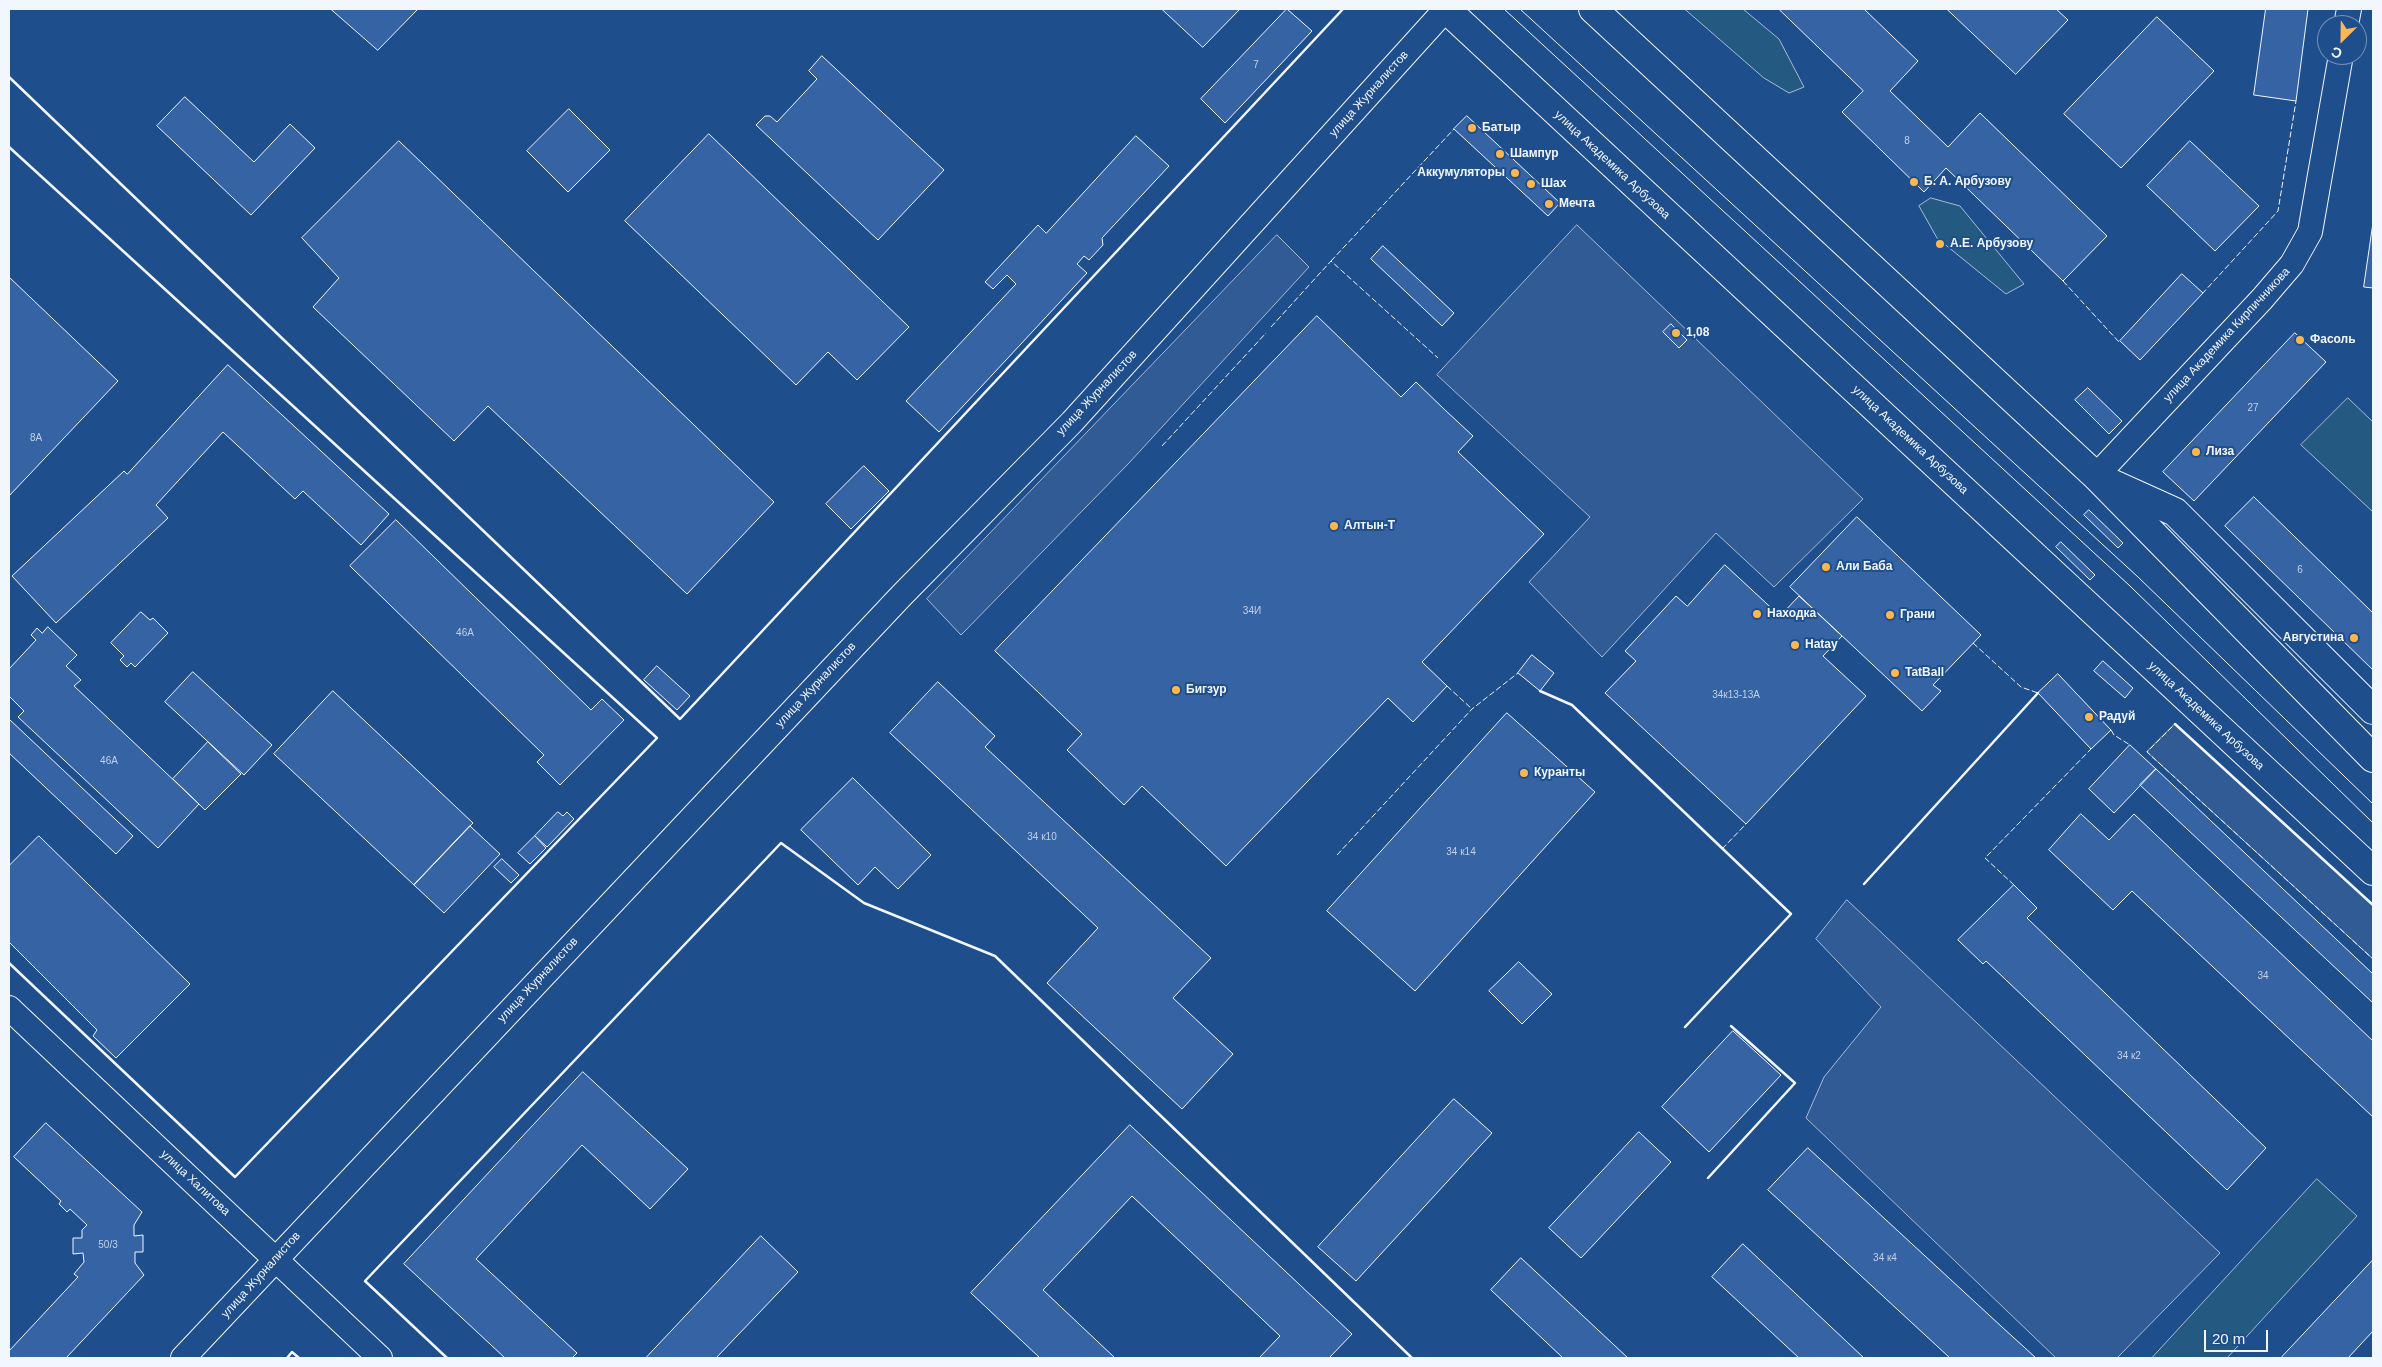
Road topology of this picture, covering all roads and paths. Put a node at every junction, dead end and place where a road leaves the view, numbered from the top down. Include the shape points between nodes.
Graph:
1 (1446, 9) edge
2 (1593, 9) edge
3 (2339, 65) edge
4 (2096, 476) junction
5 (2373, 710) edge
6 (2373, 758) edge
7 (2373, 872) edge
8 (9, 1008) edge
9 (276, 1260) junction
10 (183, 1358) edge
11 (380, 1358) edge

1 - 7 main road, улица Академика Арбузова
1 - 9 street, улица Журналистов via 1072,422 902,595
2 - 4 main road
3 - 4 street, улица Академика Кирпичникова via 2310,232 2292,264
4 - 5 main road via 2175,512
4 - 6 main road
8 - 9 street, улица Халитова
9 - 10 street, улица Журналистов
9 - 11 street, улица Халитова

